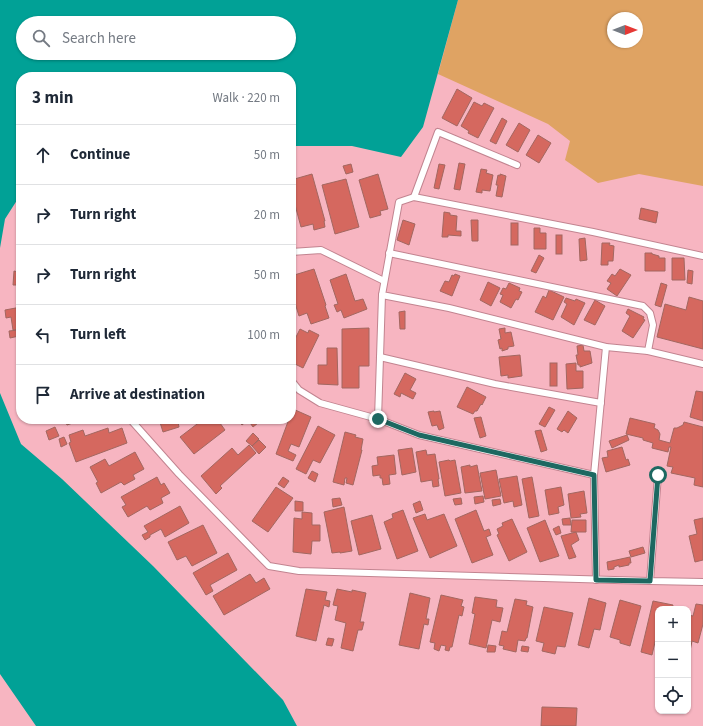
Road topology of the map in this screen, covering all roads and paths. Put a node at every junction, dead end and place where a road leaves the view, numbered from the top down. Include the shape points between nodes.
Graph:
1 (517, 165) dead end
2 (414, 197) junction
3 (296, 252) edge
4 (389, 253) junction
5 (703, 256) edge
6 (384, 281) junction
7 (382, 295) junction
8 (606, 347) junction
9 (648, 351) junction
10 (380, 357) junction
11 (703, 364) edge
12 (296, 386) edge
13 (601, 404) junction
14 (378, 419) junction
15 (134, 424) edge
16 (594, 475) junction
17 (658, 475) dead end
18 (596, 580) junction
19 (650, 581) junction
20 (703, 582) edge

1 - 2 lane via 438,132
2 - 4 lane via 399,202
2 - 5 lane
3 - 6 lane via 321,250
4 - 6 lane
4 - 9 lane via 643,306 650,313 653,325
6 - 7 lane
7 - 8 lane via 449,308
7 - 10 lane
8 - 9 lane
8 - 13 lane
9 - 11 lane
10 - 13 lane via 495,384
10 - 14 lane
12 - 14 lane via 320,404
13 - 16 lane
14 - 16 lane via 419,435
15 - 18 lane via 179,474 269,566 299,571
16 - 18 lane
17 - 19 lane
18 - 19 lane
19 - 20 lane

